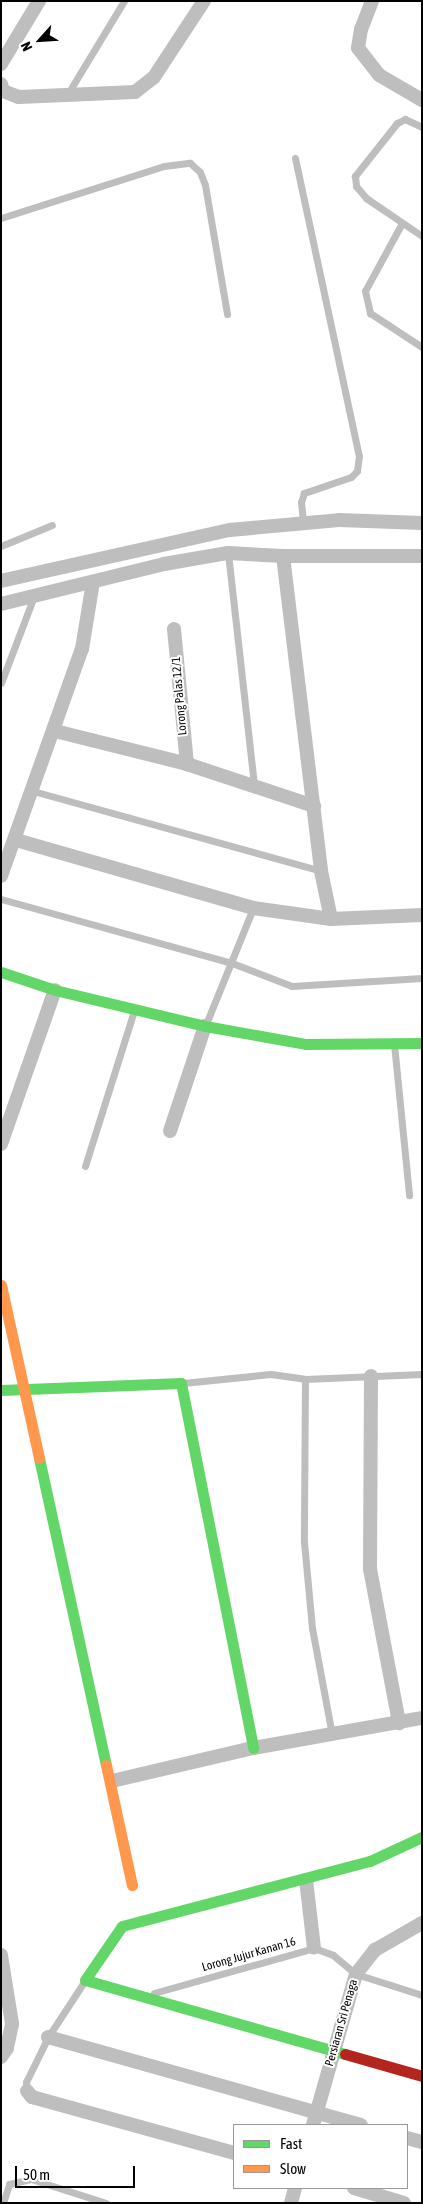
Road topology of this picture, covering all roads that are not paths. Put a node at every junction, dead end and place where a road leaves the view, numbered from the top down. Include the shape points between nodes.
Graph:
1 (38, 1) edge
2 (124, 1) edge
3 (204, 1) edge
4 (372, 1) edge
5 (1, 64) edge
6 (1, 84) edge
7 (67, 95) junction
8 (420, 96) edge
9 (422, 127) edge
10 (295, 158) dead end
11 (1, 218) edge
12 (402, 223) junction
13 (422, 236) edge
14 (227, 314) dead end
15 (422, 347) edge
16 (303, 522) junction
17 (422, 523) edge
18 (52, 525) dead end
19 (1, 546) edge
20 (228, 552) junction
21 (283, 556) junction
22 (422, 556) edge
23 (1, 581) edge
24 (93, 582) junction
25 (34, 596) junction
26 (1, 604) edge
27 (174, 629) dead end
28 (1, 683) edge
29 (55, 730) junction
30 (186, 764) junction
31 (254, 786) junction
32 (33, 792) junction
33 (314, 806) junction
34 (16, 840) junction
35 (322, 871) junction
36 (1, 876) edge
37 (1, 899) edge
38 (253, 908) junction
39 (422, 915) edge
40 (331, 919) junction
41 (232, 963) junction
42 (1, 972) edge
43 (422, 978) edge
44 (54, 990) junction
45 (134, 1009) junction
46 (205, 1026) junction
47 (394, 1043) junction
48 (422, 1043) edge
49 (170, 1131) dead end
50 (2, 1142) edge
51 (85, 1166) dead end
52 (409, 1195) dead end
53 (1, 1285) edge
54 (422, 1374) edge
55 (371, 1376) junction
56 (304, 1379) junction
57 (181, 1383) junction
58 (25, 1389) junction
59 (1, 1390) edge
60 (422, 1718) edge
61 (399, 1723) junction
62 (332, 1735) junction
63 (254, 1748) junction
64 (112, 1781) junction
65 (422, 1837) edge
66 (306, 1880) junction
67 (132, 1885) dead end
68 (422, 1923) edge
69 (314, 1948) junction
70 (2, 1958) edge
71 (356, 1974) junction
72 (86, 1980) junction
73 (422, 1995) edge
74 (143, 1996) junction
75 (48, 2037) junction
76 (334, 2051) junction
77 (1, 2058) edge
78 (422, 2076) edge
79 (27, 2091) joint
80 (314, 2119) edge
81 (353, 2124) edge
82 (408, 2138) edge
83 (422, 2142) edge
84 (233, 2154) edge
85 (295, 2189) edge
86 (357, 2189) edge
87 (3, 2203) edge
88 (106, 2203) edge
89 (291, 2203) edge
90 (404, 2203) edge

1 - 5 street
2 - 7 lane
3 - 7 street via 154,77 135,92
4 - 8 street via 361,29 358,48 380,75
6 - 7 street via 3,91 19,97
9 - 12 lane via 405,120 397,123 355,176 356,186 366,198
10 - 16 lane via 359,456 357,471 350,477 304,493 301,502
11 - 14 lane via 164,166 190,163 200,172 204,185
12 - 13 lane
12 - 15 lane via 365,291 370,313
16 - 17 street
16 - 23 street via 230,530
18 - 19 lane
20 - 21 street
20 - 24 street
20 - 31 lane
21 - 22 street
21 - 33 street
24 - 25 street
24 - 29 street via 82,649
25 - 26 street
25 - 28 lane
27 - 30 street, Lorong Palas 12/1
29 - 30 street
29 - 32 street
30 - 31 street
31 - 33 street
32 - 34 street
32 - 35 lane
33 - 35 street
34 - 36 street
34 - 38 street
35 - 40 street
37 - 41 lane
38 - 40 street
38 - 41 lane
39 - 40 street
41 - 43 lane via 292,986
41 - 46 lane
42 - 44 street
44 - 45 street
44 - 50 street
45 - 46 street
45 - 51 lane
46 - 47 street via 306,1044
46 - 49 street
47 - 48 street
47 - 52 lane
53 - 58 street
54 - 55 lane
55 - 56 lane
55 - 61 street via 370,1569
56 - 57 lane via 271,1374
56 - 62 lane via 304,1542 312,1628
57 - 58 street
57 - 63 street
58 - 59 street
58 - 64 street
60 - 61 street
61 - 62 street
62 - 63 street
63 - 64 street
64 - 67 street
65 - 66 street via 370,1861
66 - 69 street
66 - 72 street via 122,1926
68 - 71 street, Persiaran Sri Penaga via 375,1950
69 - 71 lane, Lorong Jujur Kanan 16 via 333,1955
69 - 74 lane, Lorong Jujur Kanan 16
70 - 77 street via 12,2024 7,2048
71 - 73 lane
71 - 76 street, Persiaran Sri Penaga
72 - 74 street
72 - 75 lane
74 - 76 street
75 - 79 lane via 26,2082
75 - 80 street
76 - 78 street
76 - 80 street, Persiaran Sri Penaga
79 - 84 street via 32,2097
80 - 81 street
82 - 83 street
85 - 89 street
86 - 90 street
87 - 88 lane via 9,2184 30,2179

